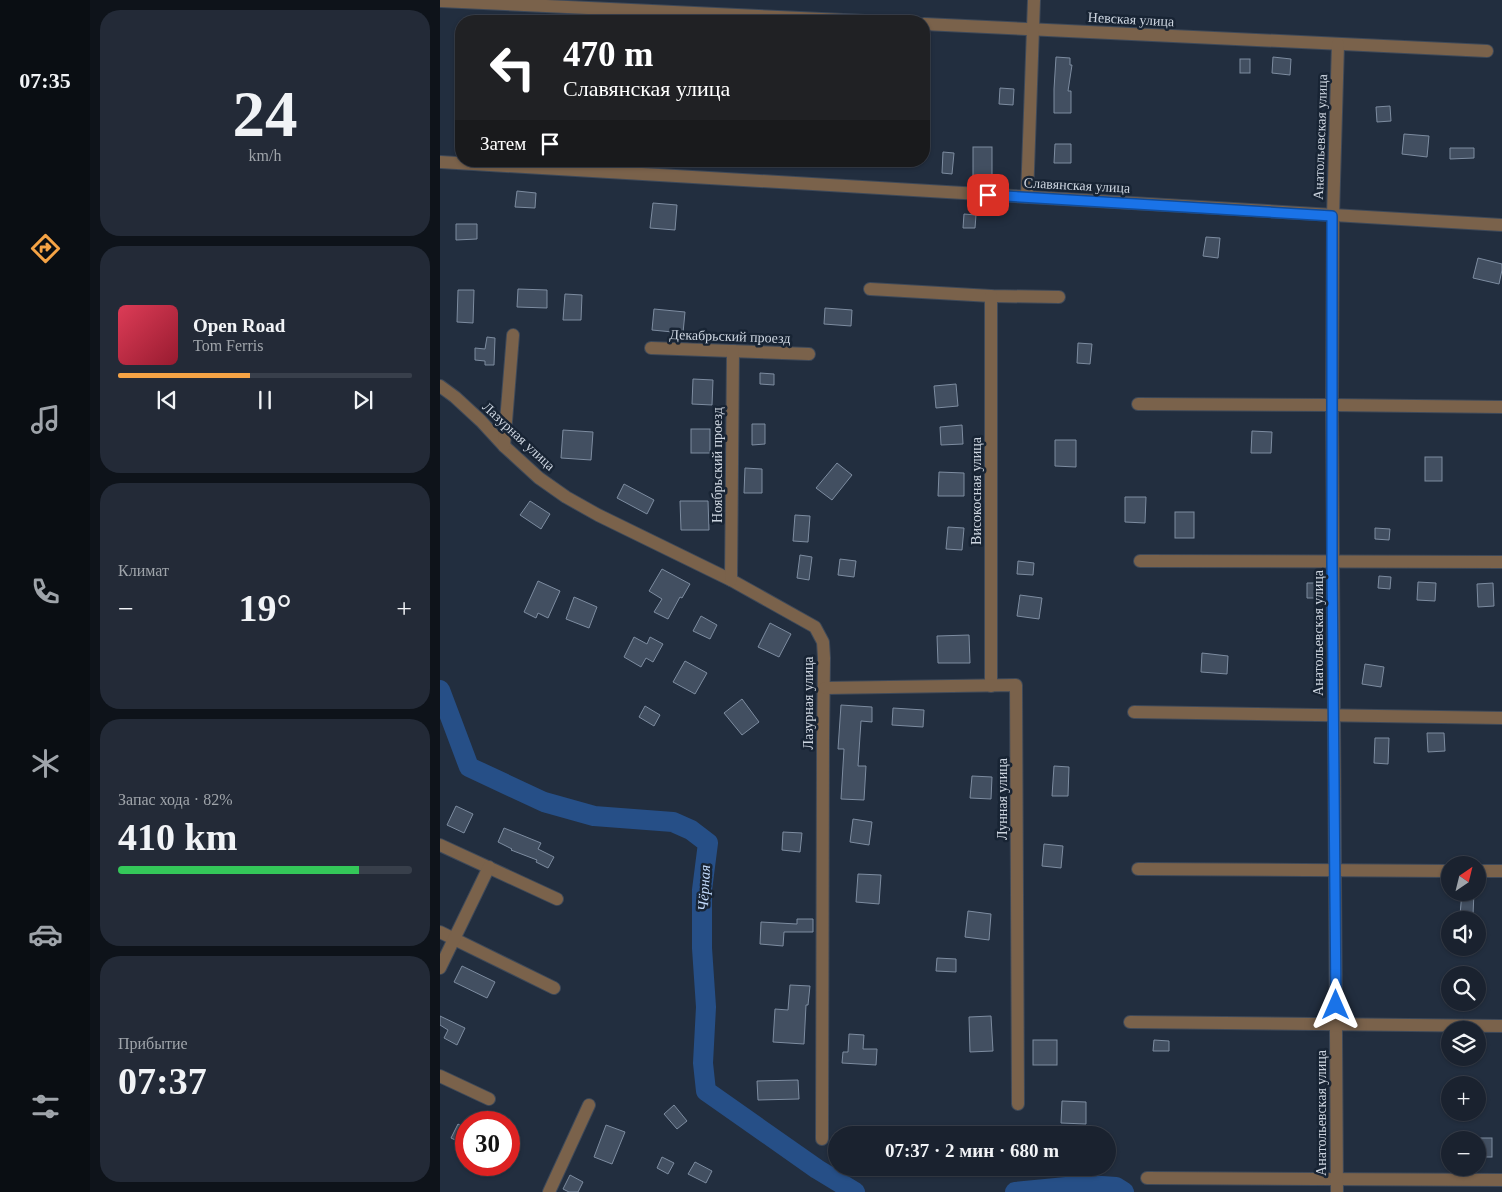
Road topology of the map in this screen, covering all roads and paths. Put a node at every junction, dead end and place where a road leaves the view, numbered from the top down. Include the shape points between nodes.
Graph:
1 (1034, 0) edge
2 (440, 1) edge
3 (738, 15) edge
4 (930, 24) edge
5 (1034, 29) junction
6 (1338, 44) junction
7 (1487, 51) dead end
8 (440, 162) edge
9 (455, 163) edge
10 (524, 167) edge
11 (1027, 197) junction
12 (1332, 216) junction
13 (1502, 225) edge
14 (870, 289) dead end
15 (991, 296) junction
16 (1059, 297) dead end
17 (513, 335) dead end
18 (650, 348) dead end
19 (733, 351) junction
20 (809, 354) dead end
21 (440, 386) edge
22 (1138, 404) dead end
23 (1332, 404) junction
24 (1502, 407) edge
25 (504, 446) junction
26 (1140, 561) dead end
27 (1332, 562) junction
28 (1502, 562) edge
29 (731, 580) junction
30 (991, 686) junction
31 (825, 688) junction
32 (1134, 712) dead end
33 (1334, 715) junction
34 (1502, 718) edge
35 (440, 844) edge
36 (489, 868) junction
37 (1138, 869) dead end
38 (1335, 870) junction
39 (1441, 871) edge
40 (1486, 871) edge
41 (1502, 871) edge
42 (557, 899) dead end
43 (440, 932) edge
44 (454, 939) junction
45 (440, 968) edge
46 (554, 988) dead end
47 (1130, 1022) dead end
48 (1336, 1024) junction
49 (1502, 1026) edge
50 (440, 1076) edge
51 (489, 1099) dead end
52 (1018, 1104) dead end
53 (589, 1105) dead end
54 (822, 1139) dead end
55 (1147, 1178) dead end
56 (1337, 1179) junction
57 (1502, 1180) edge
58 (549, 1192) edge
59 (1337, 1192) edge

1 - 5 street
2 - 3 street
4 - 5 street, Невская улица
5 - 6 street, Невская улица
5 - 11 street
6 - 7 street, Невская улица
6 - 12 street, Анатольевская улица
8 - 9 street, Славянская улица
10 - 11 street, Славянская улица
11 - 12 street, Славянская улица
12 - 13 street, Славянская улица
12 - 23 street, Анатольевская улица
14 - 15 street
15 - 16 street
15 - 30 street, Високосная улица
17 - 25 street
18 - 19 street, Декабрьский проезд
19 - 20 street, Декабрьский проезд
19 - 29 street, Ноябрьский проезд
21 - 25 street, Лазурная улица via 481,421
22 - 23 street
23 - 24 street
23 - 27 street, Анатольевская улица
25 - 29 street, Лазурная улица via 539,478 598,516
26 - 27 street
27 - 28 street
27 - 33 street, Анатольевская улица
29 - 31 street, Лазурная улица via 815,627 822,642
30 - 31 street, Лунная улица
30 - 52 street, Лунная улица via 1016,686
31 - 54 street, Лазурная улица
32 - 33 street
33 - 34 street
33 - 38 street, Анатольевская улица
35 - 36 street
36 - 42 street
36 - 44 street
37 - 38 street
38 - 39 street
38 - 48 street, Анатольевская улица
40 - 41 street
43 - 44 street
44 - 45 street
44 - 46 street
47 - 48 street
48 - 49 street
48 - 56 street, Анатольевская улица
50 - 51 street
53 - 58 street
55 - 56 street
56 - 57 street
56 - 59 street, Анатольевская улица

